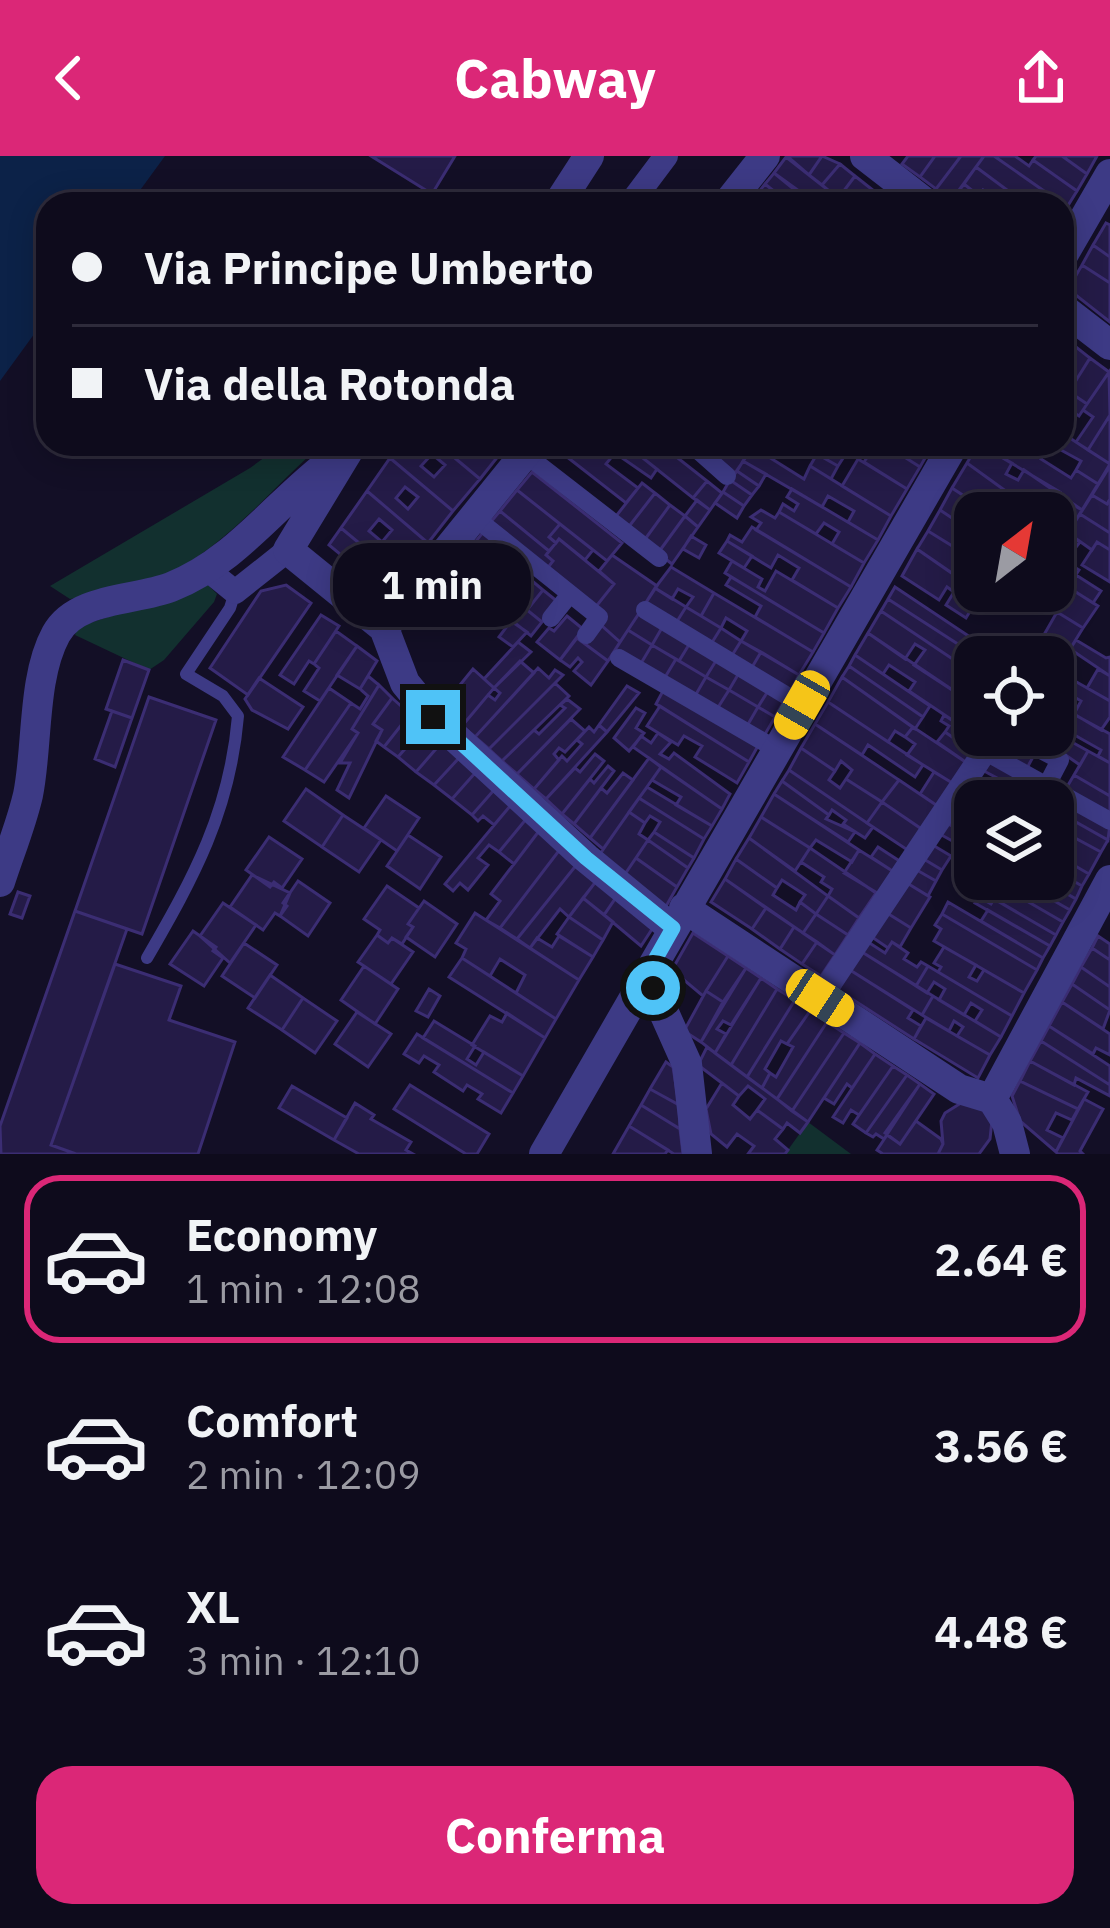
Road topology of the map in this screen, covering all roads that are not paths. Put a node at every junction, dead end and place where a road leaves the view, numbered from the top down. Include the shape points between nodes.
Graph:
1 (589, 156) edge
2 (666, 156) edge
3 (765, 156) edge
4 (865, 156) edge
5 (1110, 174) edge
6 (566, 192) edge
7 (639, 192) edge
8 (736, 192) edge
9 (912, 192) edge
10 (1074, 236) edge
11 (1074, 317) edge
12 (1110, 345) edge
13 (337, 456) edge
14 (345, 456) edge
15 (523, 456) edge
16 (537, 456) edge
17 (704, 456) edge
18 (947, 456) edge
19 (727, 476) dead end
20 (473, 516) junction
21 (287, 550) junction
22 (659, 558) dead end
23 (208, 570) junction
24 (235, 592) junction
25 (570, 594) junction
26 (645, 610) dead end
27 (551, 618) dead end
28 (384, 628) junction
29 (586, 635) dead end
30 (619, 658) dead end
31 (802, 705) junction
32 (776, 749) junction
33 (982, 756) edge
34 (993, 756) edge
35 (1052, 756) edge
36 (1038, 780) edge
37 (1050, 780) edge
38 (1074, 800) edge
39 (1110, 821) edge
40 (1110, 880) edge
41 (0, 883) edge
42 (678, 918) junction
43 (148, 958) dead end
44 (656, 958) junction
45 (820, 998) junction
46 (626, 1012) junction
47 (671, 1029) junction
48 (992, 1099) junction
49 (544, 1154) edge
50 (697, 1154) edge
51 (1015, 1154) edge

1 - 6 street
2 - 7 street
3 - 8 street
4 - 9 street
5 - 10 street
11 - 12 street
13 - 23 street
14 - 21 street
15 - 20 street
16 - 22 street
17 - 19 street
18 - 31 street
20 - 25 street
20 - 28 street
21 - 24 street
21 - 28 street
23 - 24 street
23 - 41 street via 73,614 57,631 46,658 28,796
24 - 43 lane via 187,674 238,716 229,786 190,885
25 - 27 street
25 - 29 street via 599,617
26 - 31 street
28 - 42 street via 405,683 433,717 586,858
30 - 32 street
31 - 32 street
32 - 42 street
33 - 45 street
34 - 36 street
35 - 37 street via 1060,760
38 - 39 street
40 - 48 street
42 - 44 street
42 - 45 street
44 - 46 street
44 - 47 street via 653,988
45 - 48 street via 958,1089
46 - 47 street via 646,1012
46 - 49 street
47 - 50 street via 687,1064
48 - 51 street

